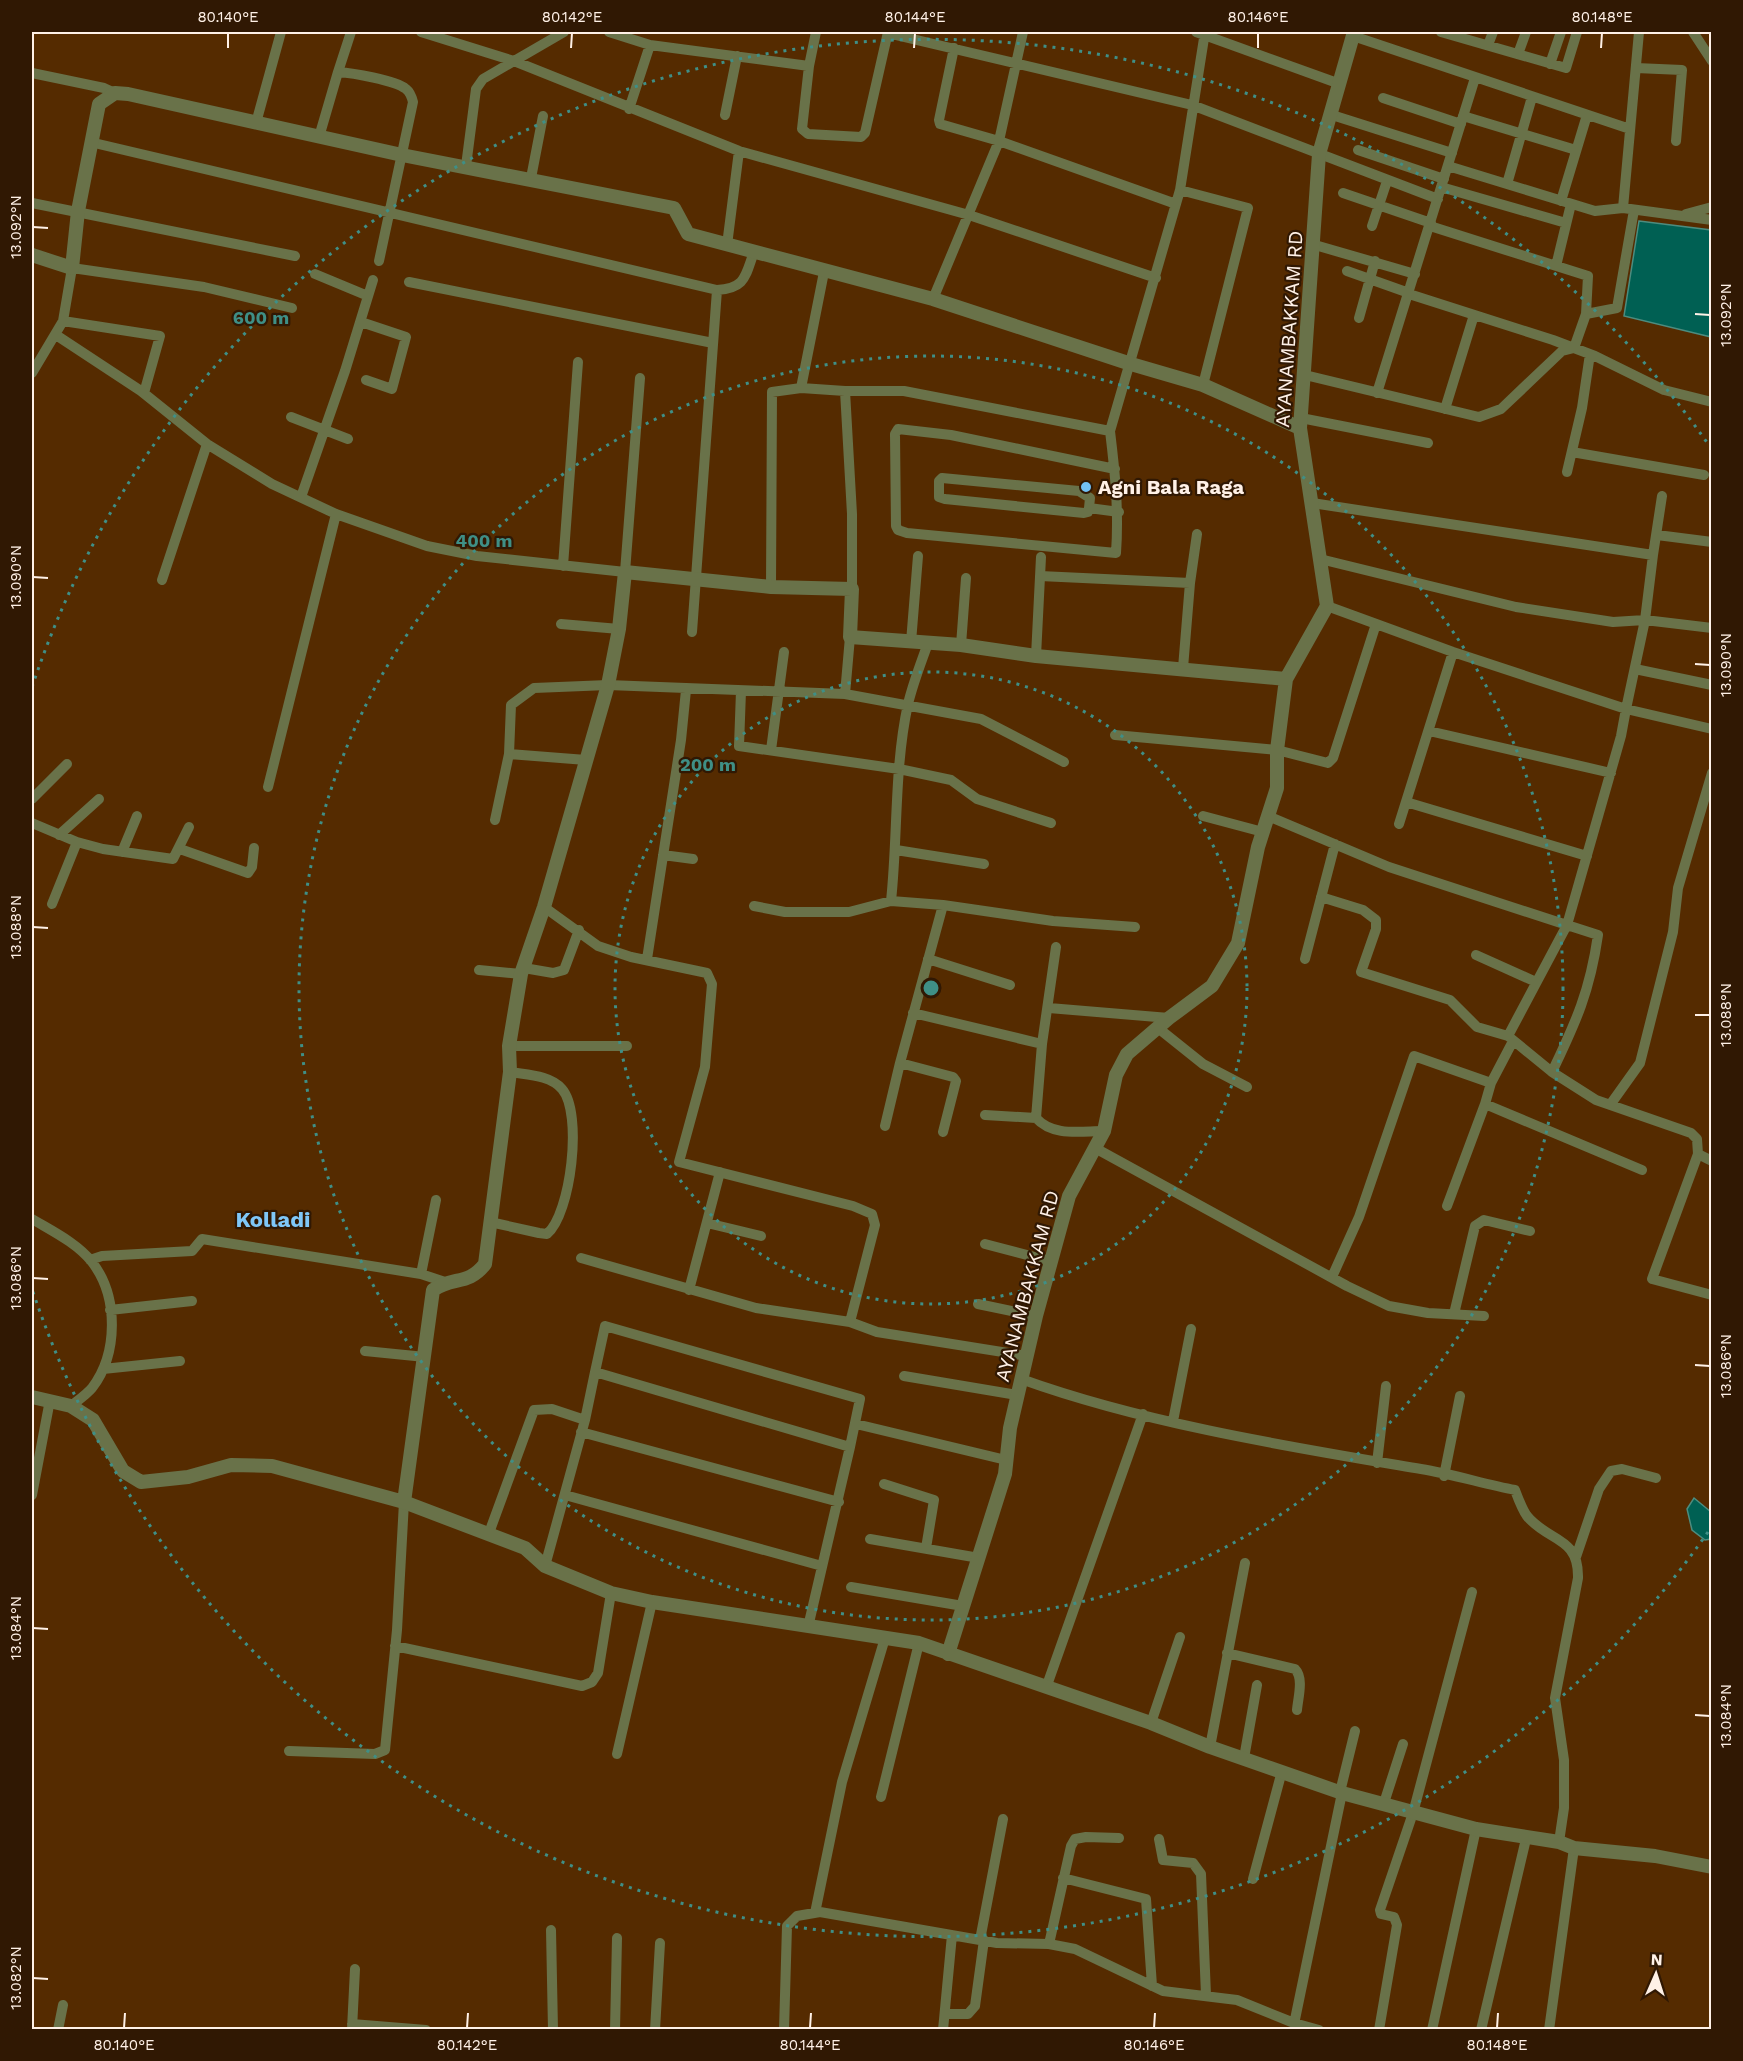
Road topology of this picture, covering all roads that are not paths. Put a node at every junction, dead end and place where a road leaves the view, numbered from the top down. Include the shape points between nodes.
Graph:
1 (281, 32) edge
2 (351, 32) edge
3 (421, 32) edge
4 (564, 32) edge
5 (609, 32) edge
6 (816, 32) edge
7 (888, 32) edge
8 (1023, 32) edge
9 (1202, 32) edge
10 (1441, 32) edge
11 (1493, 32) edge
12 (1526, 32) edge
13 (1561, 32) edge
14 (1577, 32) edge
15 (1639, 32) edge
16 (1693, 32) edge
17 (1354, 34) edge
18 (1456, 34) edge
19 (650, 45) junction
20 (1488, 45) junction
21 (954, 48) junction
22 (1518, 54) junction
23 (737, 56) junction
24 (514, 61) junction
25 (1712, 61) edge
26 (1017, 62) junction
27 (1550, 64) junction
28 (808, 66) junction
29 (1636, 68) junction
30 (32, 72) edge
31 (338, 72) junction
32 (1475, 78) junction
33 (1340, 84) junction
34 (115, 93) junction
35 (1532, 97) junction
36 (1383, 99) dead end
37 (1192, 105) junction
38 (629, 108) junction
39 (725, 115) dead end
40 (1332, 115) junction
41 (1587, 115) junction
42 (543, 116) dead end
43 (1462, 120) junction
44 (256, 123) junction
45 (1630, 129) junction
46 (1521, 134) junction
47 (319, 136) junction
48 (999, 141) junction
49 (1676, 141) dead end
50 (90, 142) junction
51 (1358, 150) dead end
52 (1576, 150) junction
53 (739, 151) junction
54 (1452, 153) junction
55 (1319, 154) junction
56 (402, 155) junction
57 (466, 166) junction
58 (1448, 166) junction
59 (531, 178) junction
60 (1387, 181) junction
61 (1443, 183) junction
62 (1507, 184) junction
63 (1180, 190) junction
64 (1343, 193) dead end
65 (1438, 199) junction
66 (1566, 202) junction
67 (32, 203) edge
68 (1176, 204) junction
69 (1379, 205) junction
70 (1712, 207) edge
71 (1628, 209) junction
72 (390, 211) junction
73 (78, 212) junction
74 (1679, 215) junction
75 (969, 216) junction
76 (1712, 219) edge
77 (1430, 224) junction
78 (1566, 224) junction
79 (1372, 226) dead end
80 (727, 245) junction
81 (1315, 245) junction
82 (754, 252) junction
83 (32, 255) edge
84 (295, 256) dead end
85 (379, 261) dead end
86 (1375, 261) junction
87 (1556, 266) junction
88 (72, 268) junction
89 (1347, 271) dead end
90 (824, 272) junction
91 (315, 274) dead end
92 (1415, 274) junction
93 (1156, 278) junction
94 (1370, 279) junction
95 (373, 280) dead end
96 (410, 282) dead end
97 (717, 290) junction
98 (1409, 294) junction
99 (368, 296) junction
100 (933, 299) junction
101 (292, 308) dead end
102 (1586, 314) junction
103 (1474, 315) junction
104 (1359, 318) dead end
105 (63, 321) junction
106 (360, 322) junction
107 (56, 335) junction
108 (713, 343) junction
109 (1574, 348) junction
110 (1590, 354) junction
111 (578, 362) dead end
112 (1131, 364) junction
113 (32, 373) edge
114 (1305, 375) junction
115 (640, 378) dead end
116 (366, 380) dead end
117 (1203, 385) junction
118 (801, 388) junction
119 (844, 391) junction
120 (144, 393) junction
121 (1377, 393) junction
122 (1712, 402) edge
123 (1445, 409) junction
124 (291, 417) dead end
125 (1301, 423) junction
126 (325, 429) junction
127 (1110, 431) junction
128 (348, 439) dead end
129 (1428, 443) dead end
130 (207, 444) junction
131 (1572, 452) junction
132 (1115, 469) junction
133 (1567, 472) dead end
134 (1704, 475) dead end
135 (1662, 496) dead end
136 (301, 497) junction
137 (1312, 503) junction
138 (1089, 508) junction
139 (1119, 512) junction
140 (336, 514) junction
141 (1197, 534) dead end
142 (1657, 535) junction
143 (1712, 542) edge
144 (1653, 555) junction
145 (918, 556) dead end
146 (1041, 557) dead end
147 (1320, 559) junction
148 (563, 566) junction
149 (625, 572) junction
150 (1040, 576) junction
151 (966, 579) dead end
152 (162, 580) dead end
153 (696, 580) junction
154 (1190, 583) junction
155 (771, 587) junction
156 (852, 589) junction
157 (1328, 606) junction
158 (1645, 620) junction
159 (561, 624) dead end
160 (1376, 624) junction
161 (1712, 628) edge
162 (619, 629) junction
163 (692, 632) dead end
164 (850, 637) junction
165 (911, 642) junction
166 (928, 643) junction
167 (961, 645) junction
168 (784, 652) dead end
169 (1453, 652) junction
170 (1036, 656) junction
171 (1183, 668) junction
172 (1635, 669) junction
173 (1286, 679) junction
174 (608, 685) junction
175 (1712, 685) edge
176 (686, 690) junction
177 (741, 691) junction
178 (780, 692) junction
179 (845, 694) junction
180 (908, 704) junction
181 (1626, 709) junction
182 (1712, 729) edge
183 (1429, 731) junction
184 (1115, 735) dead end
185 (771, 750) junction
186 (1277, 750) junction
187 (510, 754) junction
188 (586, 760) junction
189 (1064, 762) dead end
190 (67, 764) dead end
191 (899, 769) junction
192 (1611, 773) junction
193 (1712, 773) edge
194 (268, 787) dead end
195 (32, 799) edge
196 (99, 799) dead end
197 (1406, 802) junction
198 (137, 816) dead end
199 (1203, 816) dead end
200 (1268, 816) junction
201 (495, 820) dead end
202 (1051, 823) dead end
203 (32, 824) edge
204 (1399, 824) dead end
205 (189, 826) dead end
206 (1263, 832) junction
207 (59, 835) junction
208 (77, 842) junction
209 (1335, 844) junction
210 (254, 848) dead end
211 (180, 849) junction
212 (896, 850) junction
213 (122, 852) junction
214 (663, 855) junction
215 (1587, 856) junction
216 (693, 860) dead end
217 (984, 864) dead end
218 (1321, 897) junction
219 (891, 901) junction
220 (52, 904) dead end
221 (943, 905) junction
222 (754, 906) dead end
223 (544, 907) junction
224 (1567, 924) junction
225 (1135, 927) dead end
226 (579, 930) junction
227 (1056, 947) dead end
228 (1476, 955) dead end
229 (646, 959) junction
230 (928, 959) junction
231 (1305, 959) dead end
232 (479, 970) dead end
233 (522, 971) junction
234 (1536, 982) junction
235 (1010, 985) dead end
236 (1049, 1008) junction
237 (913, 1013) junction
238 (1169, 1018) junction
239 (1158, 1028) junction
240 (1510, 1039) junction
241 (1042, 1044) junction
242 (509, 1046) junction
243 (627, 1046) dead end
244 (900, 1063) junction
245 (510, 1072) junction
246 (1552, 1072) junction
247 (1491, 1083) junction
248 (1247, 1087) dead end
249 (1485, 1104) junction
250 (1610, 1105) junction
251 (985, 1115) dead end
252 (1036, 1118) junction
253 (885, 1126) dead end
254 (1104, 1131) junction
255 (943, 1132) dead end
256 (1095, 1148) junction
257 (1698, 1154) junction
258 (1712, 1161) edge
259 (1642, 1170) dead end
260 (720, 1172) junction
261 (436, 1200) dead end
262 (1447, 1206) dead end
263 (32, 1219) edge
264 (490, 1222) junction
265 (707, 1223) junction
266 (1530, 1231) dead end
267 (762, 1236) dead end
268 (985, 1244) dead end
269 (581, 1258) dead end
270 (90, 1260) junction
271 (1050, 1261) junction
272 (421, 1274) junction
273 (1332, 1277) junction
274 (445, 1282) junction
275 (689, 1290) junction
276 (1712, 1295) edge
277 (192, 1301) dead end
278 (978, 1304) dead end
279 (110, 1310) junction
280 (1454, 1314) junction
281 (1036, 1316) junction
282 (1484, 1316) dead end
283 (850, 1322) junction
284 (1191, 1329) dead end
285 (364, 1352) dead end
286 (1027, 1356) junction
287 (425, 1357) junction
288 (180, 1361) dead end
289 (103, 1369) junction
290 (595, 1372) junction
291 (904, 1376) dead end
292 (1021, 1378) junction
293 (1386, 1386) dead end
294 (1017, 1395) junction
295 (1460, 1396) dead end
296 (32, 1397) edge
297 (50, 1400) junction
298 (70, 1406) junction
299 (1143, 1414) junction
300 (585, 1420) junction
301 (1173, 1421) junction
302 (856, 1424) junction
303 (581, 1432) junction
304 (850, 1447) junction
305 (1006, 1460) junction
306 (1377, 1463) junction
307 (1444, 1476) junction
308 (1656, 1478) dead end
309 (884, 1485) dead end
310 (32, 1495) edge
311 (565, 1496) junction
312 (404, 1502) junction
313 (839, 1502) junction
314 (489, 1533) junction
315 (870, 1539) dead end
316 (926, 1548) junction
317 (1576, 1557) junction
318 (979, 1558) junction
319 (1245, 1563) dead end
320 (545, 1566) junction
321 (822, 1566) junction
322 (851, 1587) dead end
323 (1472, 1592) dead end
324 (611, 1593) junction
325 (652, 1602) junction
326 (963, 1606) junction
327 (808, 1627) junction
328 (1180, 1637) dead end
329 (885, 1638) junction
330 (919, 1643) junction
331 (395, 1646) junction
332 (1227, 1653) junction
333 (948, 1654) junction
334 (1257, 1685) dead end
335 (1046, 1688) junction
336 (1297, 1710) dead end
337 (1151, 1723) junction
338 (1355, 1731) dead end
339 (1403, 1744) dead end
340 (1210, 1747) junction
341 (289, 1751) dead end
342 (617, 1754) dead end
343 (1244, 1758) junction
344 (1282, 1771) junction
345 (1341, 1793) junction
346 (881, 1797) dead end
347 (1384, 1803) junction
348 (1413, 1813) junction
349 (1003, 1819) dead end
350 (1476, 1829) junction
351 (1119, 1838) dead end
352 (1159, 1839) dead end
353 (1526, 1839) junction
354 (1559, 1842) junction
355 (1574, 1848) junction
356 (1712, 1867) edge
357 (1063, 1878) junction
358 (1253, 1879) dead end
359 (815, 1913) junction
360 (551, 1930) dead end
361 (952, 1935) junction
362 (617, 1938) dead end
363 (982, 1940) junction
364 (660, 1942) dead end
365 (1049, 1944) junction
366 (355, 1969) dead end
367 (1152, 1986) junction
368 (1206, 1995) junction
369 (63, 2006) dead end
370 (945, 2014) junction
371 (1294, 2026) edge
372 (352, 2027) edge
373 (58, 2030) edge
374 (426, 2030) edge
375 (554, 2030) edge
376 (615, 2030) edge
377 (655, 2030) edge
378 (784, 2030) edge
379 (943, 2030) edge
380 (1319, 2030) edge
381 (1379, 2030) edge
382 (1432, 2030) edge
383 (1480, 2030) edge
384 (1549, 2030) edge

1 - 44 street
2 - 31 street
3 - 24 street
4 - 24 street
5 - 19 street
6 - 28 street
7 - 21 street
7 - 28 street via 861,137 808,134 802,129
8 - 26 street
9 - 33 street
9 - 37 street
10 - 18 street
11 - 20 street
12 - 22 street
13 - 27 street
14 - 27 street via 1566,68
15 - 29 street
16 - 25 street
17 - 32 street
17 - 33 street, AYANAMBAKKAM RD
18 - 20 street
19 - 23 street
19 - 38 street
20 - 22 street
21 - 26 street
21 - 48 street via 939,122
22 - 27 street
23 - 28 street
23 - 39 street
24 - 38 street
24 - 57 street via 483,79 476,89
26 - 37 street
26 - 48 street
29 - 45 street
29 - 49 street via 1682,70
30 - 34 street
31 - 47 street
31 - 56 street via 406,89 413,102
32 - 35 street
32 - 43 street
33 - 40 street, AYANAMBAKKAM RD
34 - 44 street
34 - 50 street via 99,104
35 - 41 street
35 - 46 street
36 - 43 street
37 - 55 street
37 - 63 street
38 - 53 street
40 - 54 street
40 - 55 street, AYANAMBAKKAM RD
41 - 45 street
41 - 52 street
42 - 59 street
43 - 46 street
43 - 54 street
44 - 47 street
45 - 71 street
46 - 52 street
46 - 62 street
47 - 56 street
48 - 68 street
48 - 75 street
50 - 72 street
50 - 73 street
51 - 61 street
52 - 66 street
53 - 75 street
53 - 80 street
54 - 58 street
55 - 60 street
55 - 81 street, AYANAMBAKKAM RD
56 - 57 street
56 - 72 street
57 - 59 street
58 - 61 street
58 - 62 street
59 - 80 street via 674,208 688,234
60 - 65 street
60 - 69 street
61 - 65 street
61 - 78 street
62 - 66 street
63 - 68 street
63 - 117 street via 1248,208
64 - 69 street
65 - 77 street
66 - 71 street via 1595,211
66 - 78 street
67 - 73 street
68 - 93 street
69 - 77 street
69 - 79 street
70 - 74 street
71 - 74 street
71 - 102 street via 1617,308
72 - 85 street
72 - 97 street
73 - 84 street
73 - 88 street
74 - 76 street
75 - 93 street
75 - 100 street
77 - 87 street
77 - 92 street
78 - 87 street
80 - 82 street
81 - 86 street
81 - 114 street, AYANAMBAKKAM RD
82 - 90 street
82 - 97 street via 743,282 734,289
83 - 88 street
86 - 92 street
86 - 94 street
87 - 102 street via 1588,276
88 - 101 street via 204,287
88 - 105 street
89 - 94 street
90 - 100 street
90 - 118 street
91 - 99 street
92 - 98 street
93 - 112 street
94 - 98 street
94 - 104 street
95 - 99 street
96 - 108 street
97 - 108 street
98 - 103 street
98 - 121 street
99 - 106 street
100 - 112 street
102 - 109 street
103 - 109 street
103 - 123 street
105 - 107 street
105 - 120 street via 160,336
106 - 116 street via 406,337 392,389
106 - 126 street
107 - 113 street
107 - 120 street
108 - 153 street
109 - 110 street
109 - 123 street via 1562,351 1502,409 1479,417
110 - 122 street via 1664,390
110 - 131 street
111 - 148 street
112 - 117 street
112 - 127 street
114 - 121 street
114 - 125 street, AYANAMBAKKAM RD
115 - 149 street
117 - 125 street
118 - 119 street
118 - 155 street via 772,392
119 - 127 street via 904,391
119 - 156 street via 852,514
120 - 130 street
121 - 123 street
124 - 126 street
125 - 129 street
125 - 137 street, AYANAMBAKKAM RD
126 - 128 street
126 - 136 street
127 - 132 street
130 - 136 street
130 - 152 street
131 - 133 street
131 - 134 street
132 - 139 street
132 - 139 street via 903,428 895,434 896,526 907,533 1116,553
135 - 142 street
136 - 140 street
137 - 144 street
137 - 147 street, AYANAMBAKKAM RD
138 - 138 street via 1084,513 945,499 939,497 939,481 942,478 1079,491 1090,498
138 - 139 street
140 - 148 street via 427,546 487,558
140 - 194 street
141 - 154 street
142 - 143 street
142 - 144 street
144 - 158 street
145 - 165 street
146 - 150 street
147 - 157 street, AYANAMBAKKAM RD
147 - 158 street via 1516,607 1613,622
148 - 149 street
149 - 153 street
149 - 162 street
150 - 154 street
150 - 170 street
151 - 167 street
153 - 155 street
153 - 163 street
154 - 171 street
155 - 156 street
156 - 164 street
157 - 160 street
157 - 173 street, AYANAMBAKKAM RD
158 - 161 street
158 - 172 street
159 - 162 street
160 - 169 street
160 - 186 street via 1333,758 1322,763
162 - 174 street
164 - 165 street
164 - 179 street
165 - 166 street
166 - 167 street
166 - 180 street
167 - 170 street
168 - 178 street
169 - 181 street
169 - 183 street
170 - 171 street
171 - 173 street
172 - 175 street
172 - 181 street
173 - 186 street, AYANAMBAKKAM RD
174 - 176 street
174 - 187 street via 534,688 511,705
174 - 188 street
176 - 177 street
176 - 214 street
177 - 178 street
177 - 185 street via 739,746
178 - 179 street
178 - 185 street
179 - 180 street
180 - 189 street via 981,719
180 - 191 street
181 - 182 street
181 - 192 street
183 - 192 street
183 - 197 street
184 - 186 street
185 - 191 street
186 - 200 street, AYANAMBAKKAM RD via 1277,788
187 - 188 street
187 - 201 street
188 - 223 street
190 - 195 street
191 - 202 street via 951,780 977,799
191 - 212 street
192 - 215 street
193 - 250 street via 1678,888 1674,932 1640,1063
196 - 207 street
197 - 204 street
197 - 215 street
198 - 213 street
199 - 206 street
200 - 206 street, AYANAMBAKKAM RD
200 - 209 street
203 - 207 street
205 - 211 street
206 - 238 street, AYANAMBAKKAM RD via 1238,943 1212,986
207 - 208 street
208 - 213 street
208 - 220 street
209 - 218 street
209 - 224 street via 1389,867
210 - 211 street via 248,873
211 - 213 street via 169,860
212 - 217 street
212 - 219 street
214 - 216 street
214 - 229 street
215 - 224 street
218 - 231 street
218 - 240 street via 1363,910 1376,920 1361,972 1450,1000 1477,1027
219 - 221 street
219 - 222 street via 849,912 785,912
221 - 225 street via 1042,920
221 - 230 street
223 - 226 street
223 - 233 street
224 - 234 street
224 - 246 street via 1598,934 1583,1006
226 - 229 street via 598,946
226 - 233 street via 564,970
227 - 236 street
228 - 234 street
229 - 260 street via 707,973 712,984 705,1066 679,1162
230 - 235 street
230 - 237 street
232 - 233 street
233 - 242 street
234 - 240 street
236 - 238 street
236 - 241 street
237 - 241 street
237 - 244 street
238 - 239 street, AYANAMBAKKAM RD
239 - 248 street via 1203,1064
239 - 254 street, AYANAMBAKKAM RD via 1127,1054 1116,1075
240 - 246 street
240 - 247 street
241 - 252 street
242 - 243 street
242 - 245 street
244 - 253 street
244 - 255 street via 956,1081
245 - 264 street
245 - 264 street via 541,1077 561,1088 573,1115 573,1144 558,1220 552,1230 547,1234
246 - 250 street
247 - 249 street
247 - 273 street via 1414,1056 1359,1216
249 - 259 street
249 - 262 street
250 - 257 street via 1691,1133 1698,1139
251 - 252 street
252 - 254 street via 1058,1131
254 - 256 street, AYANAMBAKKAM RD
256 - 271 street, AYANAMBAKKAM RD via 1069,1196
256 - 273 street
257 - 258 street
257 - 276 street via 1652,1279
260 - 265 street
260 - 283 street via 873,1214 875,1225
261 - 272 street
263 - 270 street via 67,1240
264 - 274 street via 485,1264 477,1275 462,1282
265 - 267 street
265 - 275 street
266 - 280 street via 1485,1220 1478,1223 1473,1230
268 - 271 street
269 - 275 street
270 - 272 street via 192,1251 202,1239
270 - 279 street
271 - 281 street, AYANAMBAKKAM RD
272 - 274 street
273 - 280 street via 1389,1306
274 - 287 street via 433,1290
275 - 283 street via 756,1308
277 - 279 street
278 - 281 street
279 - 289 street via 112,1337
280 - 282 street
281 - 286 street, AYANAMBAKKAM RD
283 - 286 street via 877,1332
284 - 301 street
285 - 287 street
286 - 292 street, AYANAMBAKKAM RD
287 - 312 street
288 - 289 street
289 - 298 street via 91,1389
290 - 300 street
290 - 302 street via 605,1326 860,1399
290 - 304 street
291 - 294 street
292 - 294 street, AYANAMBAKKAM RD
292 - 299 street
293 - 306 street
294 - 305 street, AYANAMBAKKAM RD
295 - 307 street
296 - 297 street
297 - 298 street
297 - 310 street
298 - 312 street via 93,1420 123,1471 141,1482 188,1478 231,1465 252,1464 305,1474
299 - 301 street
299 - 335 street
300 - 303 street
300 - 314 street via 552,1409 534,1410
301 - 306 street
302 - 304 street
302 - 305 street
303 - 311 street
303 - 313 street
304 - 313 street
305 - 318 street, AYANAMBAKKAM RD
306 - 307 street
307 - 317 street via 1515,1490 1526,1515 1562,1540
308 - 317 street via 1622,1469 1611,1471 1599,1489
309 - 316 street via 934,1500
311 - 320 street
311 - 321 street
312 - 314 street
312 - 331 street
313 - 321 street
314 - 320 street via 525,1548
315 - 316 street
316 - 318 street
317 - 354 street via 1578,1578 1555,1698 1564,1760
318 - 326 street, AYANAMBAKKAM RD
319 - 332 street
320 - 324 street
321 - 327 street
322 - 326 street
323 - 348 street
324 - 325 street
324 - 331 street via 598,1673 592,1682 582,1686
325 - 327 street
325 - 342 street
326 - 333 street, AYANAMBAKKAM RD
327 - 329 street
328 - 337 street
329 - 330 street
329 - 359 street via 842,1782
330 - 333 street
330 - 346 street
331 - 341 street via 385,1750 375,1754
332 - 336 street via 1295,1668 1300,1682
332 - 340 street
333 - 335 street
334 - 343 street
335 - 337 street
337 - 340 street
338 - 345 street
339 - 347 street
340 - 343 street
343 - 344 street
344 - 345 street
344 - 358 street
345 - 347 street
345 - 371 street
347 - 348 street
348 - 350 street
348 - 381 street via 1380,1910 1381,1914 1394,1917 1397,1925
349 - 363 street
350 - 353 street
350 - 382 street
351 - 357 street via 1075,1839
352 - 368 street via 1163,1860 1193,1863 1201,1874
353 - 354 street
353 - 383 street
354 - 355 street
355 - 356 street via 1655,1856
355 - 384 street
357 - 365 street
357 - 367 street via 1146,1899
359 - 361 street
359 - 378 street via 797,1917 787,1926
360 - 375 street
361 - 363 street
361 - 370 street
362 - 376 street
363 - 365 street
363 - 370 street via 973,2011
364 - 377 street
365 - 367 street via 1075,1949
366 - 372 street
367 - 368 street via 1163,1991
368 - 371 street via 1237,2000
369 - 373 street
370 - 379 street
371 - 380 street
372 - 374 street

